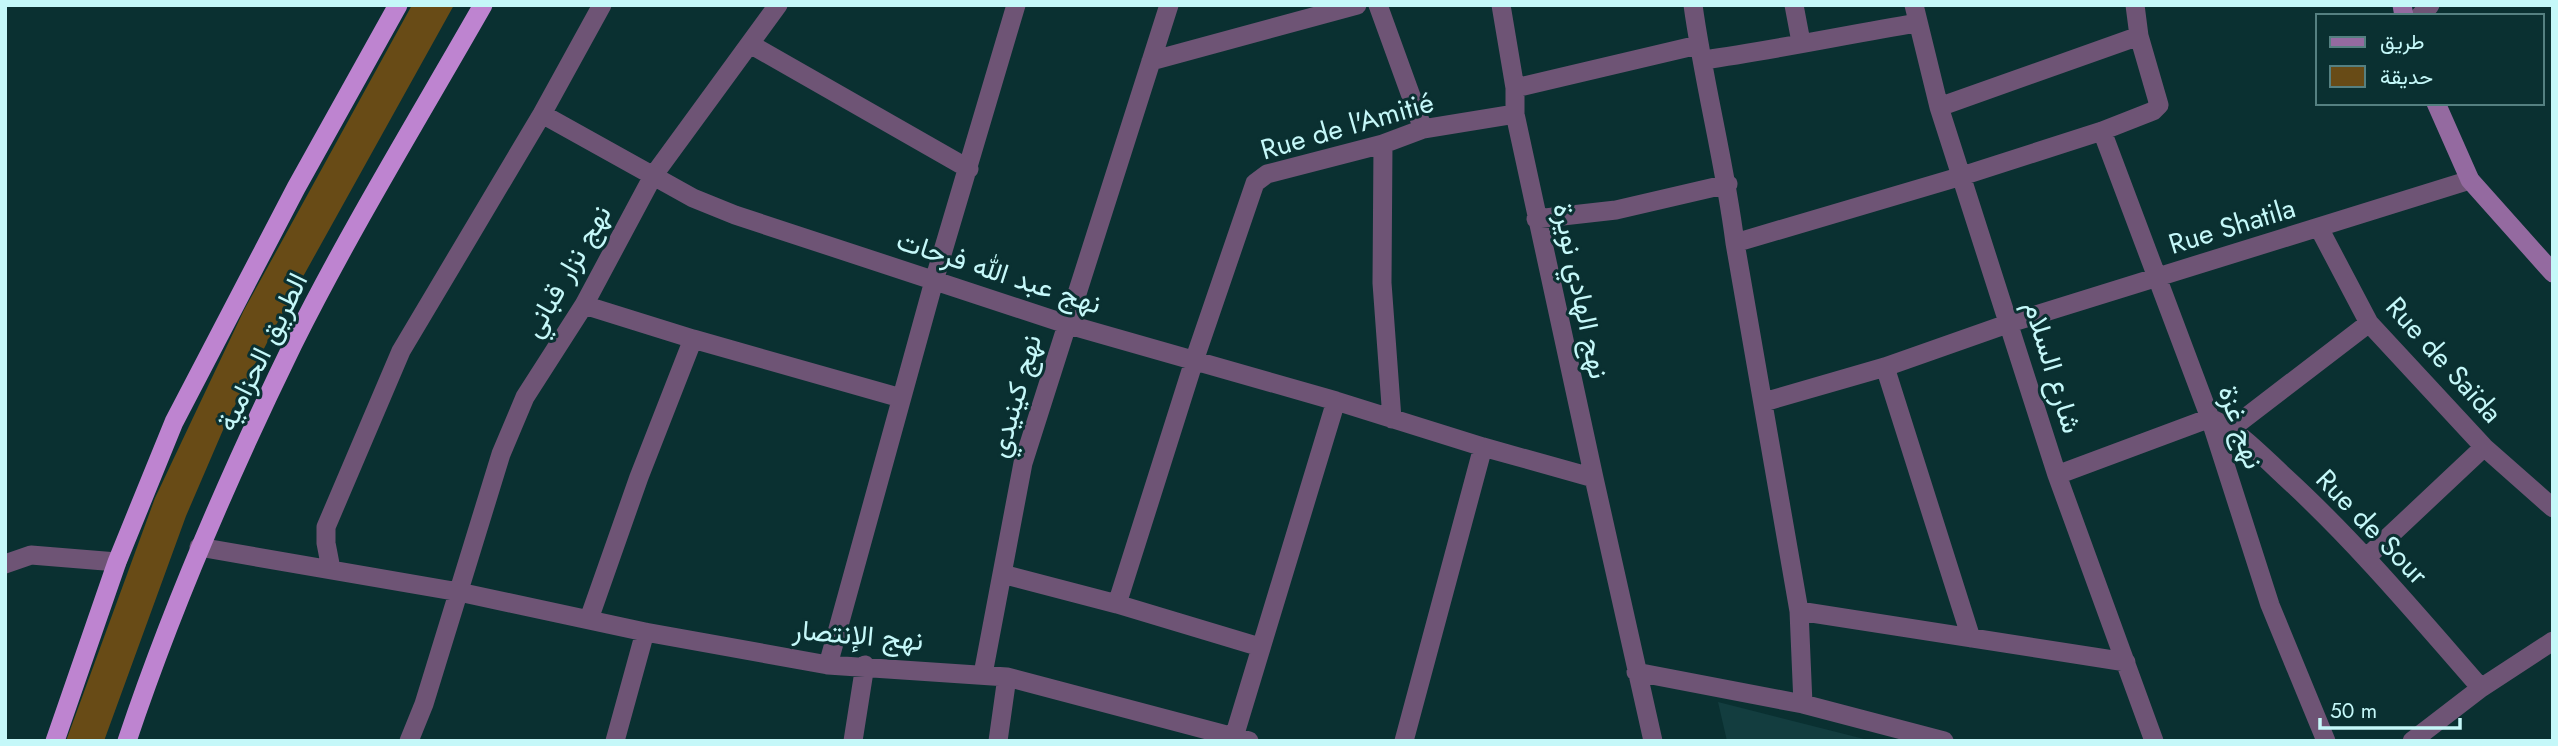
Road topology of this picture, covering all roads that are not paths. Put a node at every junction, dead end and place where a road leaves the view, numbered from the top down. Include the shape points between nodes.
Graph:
1 (398, 5) edge
2 (483, 5) edge
3 (602, 5) edge
4 (778, 5) edge
5 (1169, 5) edge
6 (1357, 5) edge
7 (1378, 5) edge
8 (1501, 5) edge
9 (1693, 5) edge
10 (1794, 5) edge
11 (2135, 5) edge
12 (1013, 7) edge
13 (1915, 14) edge
14 (2139, 36) junction
15 (1801, 42) junction
16 (750, 44) junction
17 (1701, 53) junction
18 (1151, 61) junction
19 (1515, 88) junction
20 (2436, 105) edge
21 (1939, 107) junction
22 (542, 114) junction
23 (1515, 114) junction
24 (1423, 129) junction
25 (2102, 131) junction
26 (1383, 144) junction
27 (969, 169) junction
28 (653, 176) junction
29 (1962, 176) junction
30 (2470, 180) junction
31 (1728, 184) junction
32 (1536, 219) junction
33 (2319, 228) junction
34 (1735, 243) junction
35 (2548, 263) edge
36 (2158, 278) junction
37 (934, 281) junction
38 (584, 305) junction
39 (2369, 323) junction
40 (1066, 324) junction
41 (2010, 324) junction
42 (692, 339) junction
43 (1194, 361) junction
44 (1885, 367) junction
45 (901, 398) junction
46 (1336, 401) junction
47 (1764, 402) junction
48 (2210, 418) junction
49 (1392, 419) junction
50 (2232, 428) junction
51 (1483, 447) junction
52 (2484, 447) junction
53 (2057, 475) junction
54 (1594, 478) junction
55 (2553, 508) edge
56 (199, 547) junction
57 (2367, 557) junction
58 (117, 562) junction
59 (5, 564) edge
60 (331, 569) junction
61 (1002, 574) junction
62 (459, 592) junction
63 (1117, 604) junction
64 (1798, 611) junction
65 (589, 619) junction
66 (645, 632) junction
67 (1970, 638) junction
68 (2553, 641) edge
69 (1260, 647) junction
70 (2126, 662) junction
71 (828, 664) junction
72 (865, 665) junction
73 (1636, 672) junction
74 (983, 674) junction
75 (1007, 677) junction
76 (2481, 688) junction
77 (1802, 704) junction
78 (1241, 739) edge
79 (55, 741) edge
80 (127, 741) edge
81 (409, 741) edge
82 (615, 741) edge
83 (853, 741) edge
84 (998, 741) edge
85 (1404, 741) edge
86 (1653, 741) edge
87 (1944, 741) edge
88 (2154, 741) edge
89 (2326, 741) edge
90 (2412, 741) edge

1 - 58 highway, الطريق الحزامية via 174,422
2 - 56 highway, الطريق الحزامية via 294,343
3 - 22 street
4 - 16 street, نهج نزار قباني
5 - 18 street, نهج كينيدي
6 - 18 street
7 - 24 street
8 - 19 street
9 - 17 street
10 - 15 street
11 - 14 street
12 - 27 street
13 - 15 street
13 - 21 street, شارع السلام
14 - 21 street
14 - 25 street via 2159,105
15 - 17 street via 1759,52
16 - 27 street
16 - 28 street, نهج نزار قباني
17 - 19 street
17 - 31 street
18 - 40 street, نهج كينيدي
19 - 23 street
20 - 30 main road
21 - 29 street, شارع السلام
22 - 28 street, نهج عبد الله فرحات
22 - 60 street via 401,351 326,527
23 - 24 street, Rue de l'Amitié
23 - 32 street, نهج الهادي نويرة
24 - 26 street, Rue de l'Amitié
25 - 29 street
25 - 36 street, نهج غزة
26 - 43 street, Rue de l'Amitié via 1267,173 1255,183
26 - 49 street via 1382,283
27 - 37 street
28 - 37 street, نهج عبد الله فرحات via 725,211
28 - 38 street, نهج نزار قباني
29 - 34 street
29 - 41 street, شارع السلام
30 - 33 street, Rue Shatila
30 - 35 main road
31 - 32 street via 1616,210
31 - 34 street
32 - 54 street, نهج الهادي نويرة
33 - 36 street, Rue Shatila
33 - 39 street, Rue de Saïda
34 - 47 street
36 - 41 street, Rue Shatila
36 - 48 street, نهج غزة
37 - 40 street, نهج عبد الله فرحات
37 - 45 street
38 - 42 street
38 - 62 street, نهج نزار قباني via 525,397 501,454
39 - 50 street
39 - 52 street, Rue de Saïda
40 - 43 street, نهج عبد الله فرحات
40 - 61 street, نهج كينيدي via 1023,463
41 - 44 street, Rue Shatila
41 - 53 street, شارع السلام
42 - 45 street
42 - 65 street
43 - 46 street, نهج عبد الله فرحات
43 - 63 street, Rue de l'Amitié
44 - 47 street, Rue Shatila
44 - 67 street
45 - 71 street
46 - 49 street, نهج عبد الله فرحات
46 - 69 street
47 - 64 street
48 - 50 street, Rue de Sour
48 - 53 street
48 - 89 street, نهج غزة via 2270,605
49 - 51 street, نهج عبد الله فرحات
50 - 57 street, Rue de Sour
51 - 54 street, نهج عبد الله فرحات
51 - 85 street
52 - 55 street, Rue de Saïda
52 - 57 street
53 - 70 street, شارع السلام
54 - 73 street, نهج الهادي نويرة
56 - 60 street, نهج الإنتصار
56 - 80 highway, الطريق الحزامية
57 - 76 street, Rue de Sour
58 - 59 street via 31,555
58 - 79 highway, الطريق الحزامية
60 - 62 street, نهج الإنتصار
61 - 63 street
61 - 74 street, نهج كينيدي
62 - 65 street, نهج الإنتصار
62 - 81 street, نهج نزار قباني
63 - 69 street
64 - 67 street
64 - 77 street
65 - 66 street, نهج الإنتصار
66 - 71 street, نهج الإنتصار
66 - 82 street
67 - 70 street
68 - 76 street
69 - 78 street
70 - 88 street, شارع السلام
71 - 72 street, نهج الإنتصار
72 - 74 street, نهج الإنتصار
72 - 83 street
73 - 77 street
73 - 86 street
74 - 75 street, نهج الإنتصار
75 - 78 street, نهج الإنتصار
75 - 84 street
76 - 90 street
77 - 87 street

